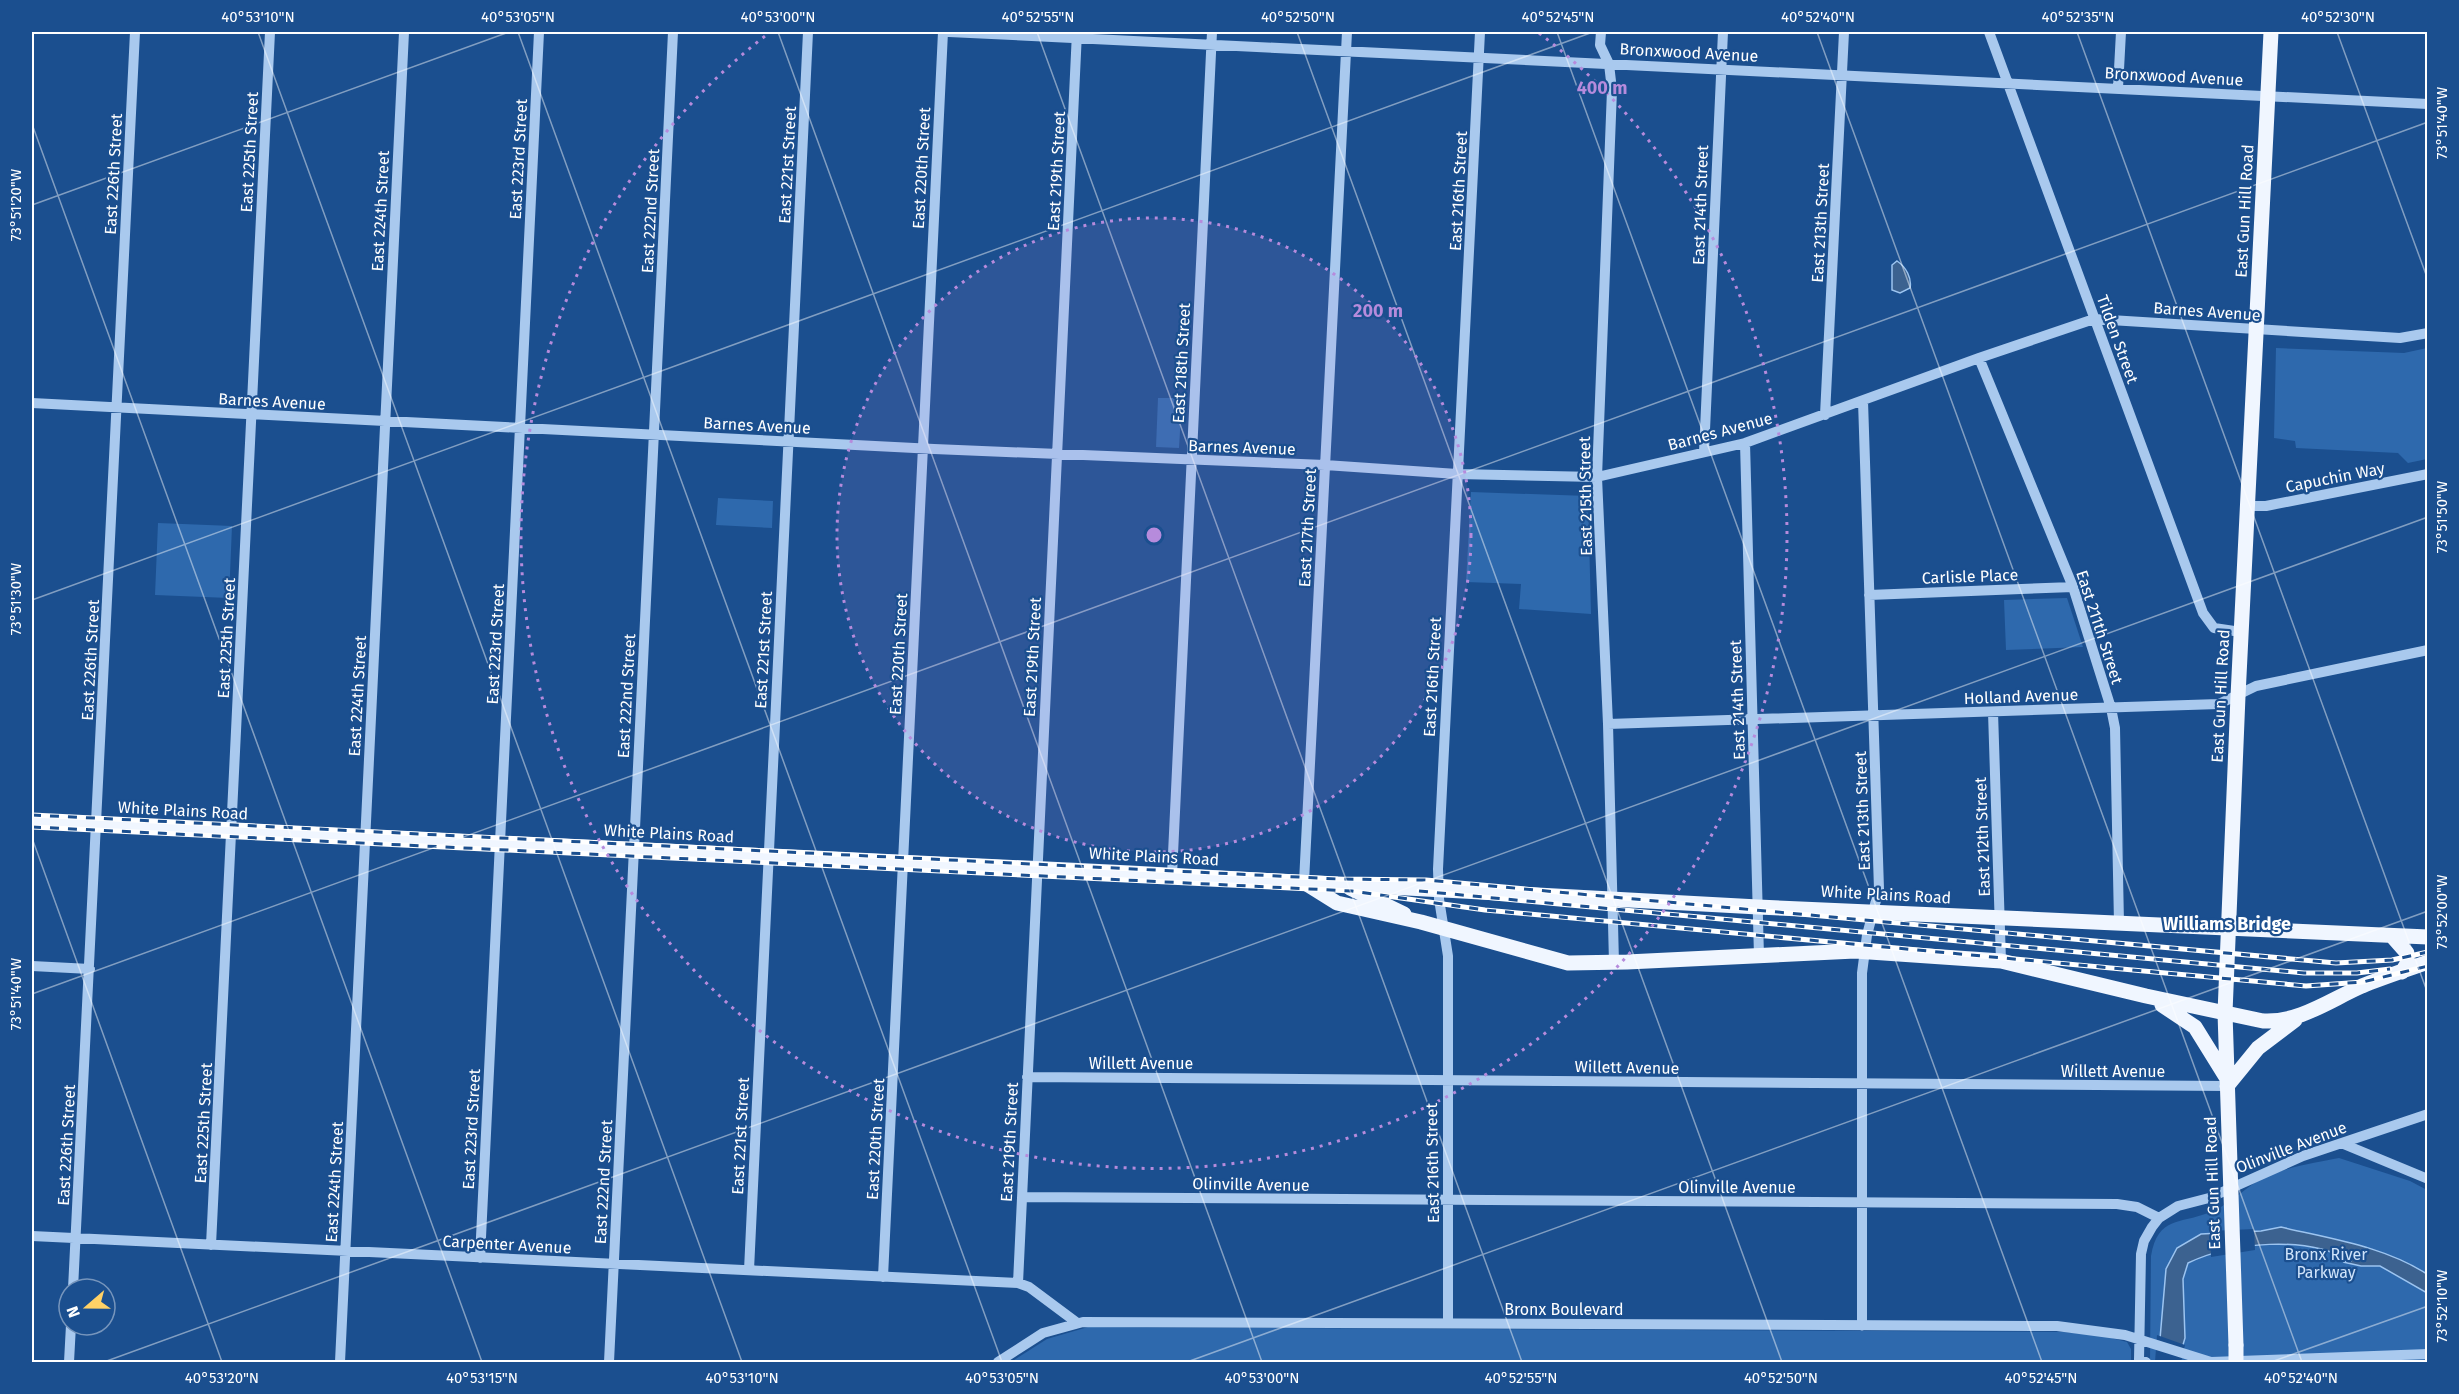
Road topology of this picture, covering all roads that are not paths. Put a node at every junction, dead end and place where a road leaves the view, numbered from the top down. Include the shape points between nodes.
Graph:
1 (135, 32) edge
2 (270, 32) edge
3 (404, 32) edge
4 (539, 32) edge
5 (673, 32) edge
6 (808, 32) edge
7 (943, 32) edge
8 (949, 32) edge
9 (1212, 32) edge
10 (1347, 32) edge
11 (1480, 32) edge
12 (1601, 32) edge
13 (1723, 32) edge
14 (1845, 32) edge
15 (1989, 32) edge
16 (2121, 32) edge
17 (2271, 32) edge
18 (1077, 35) edge
19 (1211, 44) junction
20 (1346, 51) junction
21 (1479, 57) junction
22 (1609, 64) junction
23 (1721, 69) junction
24 (1842, 75) junction
25 (2007, 82) junction
26 (2118, 88) junction
27 (2268, 95) junction
28 (2427, 104) edge
29 (2094, 319) junction
30 (2256, 329) junction
31 (2427, 333) edge
32 (1979, 358) junction
33 (1863, 401) junction
34 (32, 403) edge
35 (117, 407) junction
36 (251, 415) junction
37 (1825, 415) junction
38 (385, 422) junction
39 (520, 428) junction
40 (654, 434) junction
41 (789, 442) junction
42 (1745, 443) junction
43 (923, 449) junction
44 (1704, 452) junction
45 (1057, 455) junction
46 (1191, 461) junction
47 (1325, 465) junction
48 (1457, 474) junction
49 (2427, 474) edge
50 (1598, 477) junction
51 (2247, 506) junction
52 (2073, 587) junction
53 (1869, 596) junction
54 (2241, 632) junction
55 (2427, 650) edge
56 (2238, 696) junction
57 (2111, 708) junction
58 (1993, 712) junction
59 (1873, 716) junction
60 (1753, 719) junction
61 (1608, 724) junction
62 (32, 820) edge
63 (98, 824) junction
64 (232, 830) junction
65 (365, 837) junction
66 (500, 843) junction
67 (634, 850) junction
68 (768, 856) junction
69 (903, 862) junction
70 (1037, 869) junction
71 (1172, 876) junction
72 (1304, 882) junction
73 (1342, 884) junction
74 (1438, 889) junction
75 (1612, 898) junction
76 (1758, 907) junction
77 (1874, 912) junction
78 (2000, 917) junction
79 (1421, 922) junction
80 (2119, 923) junction
81 (2229, 927) junction
82 (1444, 929) junction
83 (2392, 936) junction
84 (2427, 937) edge
85 (1864, 951) junction
86 (1760, 956) junction
87 (2001, 961) junction
88 (2427, 962) edge
89 (1614, 963) junction
90 (32, 966) edge
91 (90, 969) junction
92 (2402, 972) junction
93 (2146, 996) junction
94 (2225, 1013) junction
95 (2305, 1013) junction
96 (1027, 1077) junction
97 (1446, 1080) junction
98 (2227, 1082) junction
99 (1862, 1085) junction
100 (2427, 1114) edge
101 (2341, 1143) junction
102 (2427, 1179) edge
103 (2230, 1187) junction
104 (1022, 1197) junction
105 (1448, 1201) junction
106 (1863, 1203) junction
107 (2159, 1218) junction
108 (32, 1236) edge
109 (76, 1239) junction
110 (211, 1245) junction
111 (345, 1252) junction
112 (480, 1258) junction
113 (614, 1264) junction
114 (749, 1270) junction
115 (74, 1277) edge
116 (883, 1277) junction
117 (1018, 1284) junction
118 (1076, 1323) junction
119 (1448, 1323) junction
120 (1862, 1326) junction
121 (70, 1337) edge
122 (2139, 1340) junction
123 (2427, 1354) edge
124 (69, 1362) edge
125 (340, 1362) edge
126 (609, 1362) edge
127 (998, 1362) edge
128 (2146, 1362) edge
129 (2236, 1362) edge

1 - 35 street, East 226th Street
2 - 36 street, East 225th Street
3 - 38 street, East 224th Street
4 - 39 street, East 223rd Street
5 - 40 street, East 222nd Street
6 - 41 street, East 221st Street
7 - 43 street, East 220th Street
8 - 18 street, Bronxwood Avenue
9 - 19 street, East 218th Street
10 - 20 street, East 217th Street
11 - 21 street, East 216th Street
12 - 22 street, East 215th Street via 1600,45
13 - 23 street, East 214th Street
14 - 24 street, East 213th Street
15 - 25 street, Tilden Street
16 - 26 street
17 - 27 main road, East Gun Hill Road
18 - 19 street, Bronxwood Avenue
18 - 45 street, East 219th Street
19 - 20 street, Bronxwood Avenue
19 - 46 street, East 218th Street
20 - 21 street, Bronxwood Avenue
20 - 47 street, East 217th Street
21 - 22 street, Bronxwood Avenue
21 - 48 street, East 216th Street
22 - 23 street, Bronxwood Avenue
22 - 50 street, East 215th Street via 1612,90
23 - 24 street, Bronxwood Avenue
23 - 44 street, East 214th Street
24 - 25 street, Bronxwood Avenue
24 - 37 street, East 213th Street
25 - 26 street, Bronxwood Avenue
25 - 29 street, Tilden Street
26 - 27 street, Bronxwood Avenue
27 - 28 street, Bronxwood Avenue
27 - 30 main road, East Gun Hill Road
29 - 30 street, Barnes Avenue
29 - 32 street, Barnes Avenue
29 - 54 street, Tilden Street via 2203,613 2214,628
30 - 31 street, Barnes Avenue via 2400,338
30 - 51 main road, East Gun Hill Road
32 - 33 street, Barnes Avenue
32 - 52 street, East 211th Street
33 - 37 street, Barnes Avenue
33 - 53 street, East 213th Street
34 - 35 street, Barnes Avenue
35 - 36 street, Barnes Avenue
35 - 63 street, East 226th Street
36 - 38 street, Barnes Avenue
36 - 64 street, East 225th Street
37 - 42 street, Barnes Avenue
38 - 39 street, Barnes Avenue
38 - 65 street, East 224th Street
39 - 40 street, Barnes Avenue
39 - 66 street, East 223rd Street
40 - 41 street, Barnes Avenue
40 - 67 street, East 222nd Street
41 - 43 street, Barnes Avenue
41 - 68 street, East 221st Street
42 - 44 street, Barnes Avenue
42 - 60 street, East 214th Street
43 - 45 street, Barnes Avenue
43 - 69 street, East 220th Street
44 - 50 street, Barnes Avenue
45 - 46 street, Barnes Avenue
45 - 70 street, East 219th Street
46 - 47 street, Barnes Avenue
46 - 71 street, East 218th Street
47 - 48 street, Barnes Avenue
47 - 72 street, East 217th Street
48 - 50 street, Barnes Avenue
48 - 74 street, East 216th Street
49 - 51 street, Capuchin Way via 2266,506
50 - 61 street, East 215th Street
51 - 54 main road, East Gun Hill Road
52 - 53 street, Carlisle Place
52 - 57 street, East 211th Street
53 - 59 street, East 213th Street
54 - 56 main road, East Gun Hill Road
55 - 56 street, Holland Avenue via 2256,686
56 - 57 street, Holland Avenue via 2219,704
56 - 81 main road, East Gun Hill Road
57 - 58 street, Holland Avenue
57 - 80 street, East 211th Street via 2115,728
58 - 59 street, Holland Avenue
58 - 78 street, East 212th Street
59 - 60 street, Holland Avenue
59 - 77 street, East 213th Street via 1879,889
60 - 61 street, Holland Avenue
60 - 76 street, East 214th Street
61 - 75 street, East 215th Street
62 - 63 main road, White Plains Road
63 - 64 main road, White Plains Road
63 - 91 street, East 226th Street
64 - 65 main road, White Plains Road
64 - 110 street, East 225th Street
65 - 66 main road, White Plains Road
65 - 111 street, East 224th Street
66 - 67 main road, White Plains Road
66 - 112 street, East 223rd Street
67 - 68 main road, White Plains Road
67 - 113 street, East 222nd Street
68 - 69 main road, White Plains Road
68 - 114 street, East 221st Street
69 - 70 main road, White Plains Road
69 - 116 street, East 220th Street
70 - 71 main road, White Plains Road
70 - 96 street, East 219th Street
71 - 72 main road, White Plains Road
72 - 73 main road, White Plains Road
72 - 79 main road, White Plains Road via 1338,903
73 - 74 main road, White Plains Road
73 - 79 main road, White Plains Road
74 - 75 main road, White Plains Road
74 - 82 street, East 216th Street
75 - 76 main road, White Plains Road
75 - 89 street, East 215th Street
76 - 77 main road, White Plains Road
76 - 86 street, East 214th Street
77 - 78 main road, White Plains Road
77 - 85 street, East 213th Street
78 - 80 main road, White Plains Road
78 - 87 street, East 212th Street
79 - 82 main road, White Plains Road
80 - 81 main road, White Plains Road
81 - 83 main road, White Plains Road
81 - 94 main road, East Gun Hill Road
82 - 89 main road, White Plains Road via 1568,963
82 - 97 street, East 216th Street via 1448,956
83 - 84 main road, White Plains Road
83 - 92 main road via 2408,953
85 - 86 main road, White Plains Road
85 - 87 main road, White Plains Road
85 - 99 street, East 213th Street
86 - 89 main road, White Plains Road
87 - 93 main road, White Plains Road
88 - 92 main road, White Plains Road
90 - 91 street
91 - 109 street, East 226th Street
92 - 95 main road, White Plains Road
93 - 94 main road, White Plains Road
93 - 98 main road via 2195,1027
94 - 95 main road, White Plains Road via 2271,1021
94 - 98 main road, East Gun Hill Road
95 - 98 main road via 2258,1048
96 - 97 street, Willett Avenue
96 - 104 street, East 219th Street
97 - 99 street, Willett Avenue
97 - 105 street, East 216th Street
98 - 99 street, Willett Avenue
98 - 103 main road, East Gun Hill Road
99 - 106 street, East 213th Street
100 - 101 street, Olinville Avenue
101 - 102 street
101 - 103 street, Olinville Avenue
103 - 107 street, Olinville Avenue via 2209,1198 2178,1206
103 - 129 main road, East Gun Hill Road, bridge
104 - 105 street, Olinville Avenue
104 - 117 street, East 219th Street
105 - 106 street, Olinville Avenue
105 - 119 street, East 216th Street
106 - 107 street, Olinville Avenue via 2126,1204
106 - 120 street, East 213th Street
107 - 122 street via 2141,1250
108 - 109 street, Carpenter Avenue
109 - 110 street, Carpenter Avenue
109 - 115 street, East 226th Street
110 - 111 street, Carpenter Avenue
111 - 112 street, Carpenter Avenue
111 - 125 street, East 224th Street
112 - 113 street, Carpenter Avenue
113 - 114 street, Carpenter Avenue
113 - 126 street, East 222nd Street
114 - 116 street, Carpenter Avenue
116 - 117 street, Carpenter Avenue
117 - 118 street, Carpenter Avenue via 1029,1287
118 - 119 street, Bronx Boulevard
118 - 127 street, Bronx Boulevard via 1034,1337
119 - 120 street, Bronx Boulevard
120 - 122 street, Bronx Boulevard via 2066,1327
121 - 124 street
122 - 123 street, Bronx Boulevard via 2216,1362
122 - 128 street via 2139,1360

